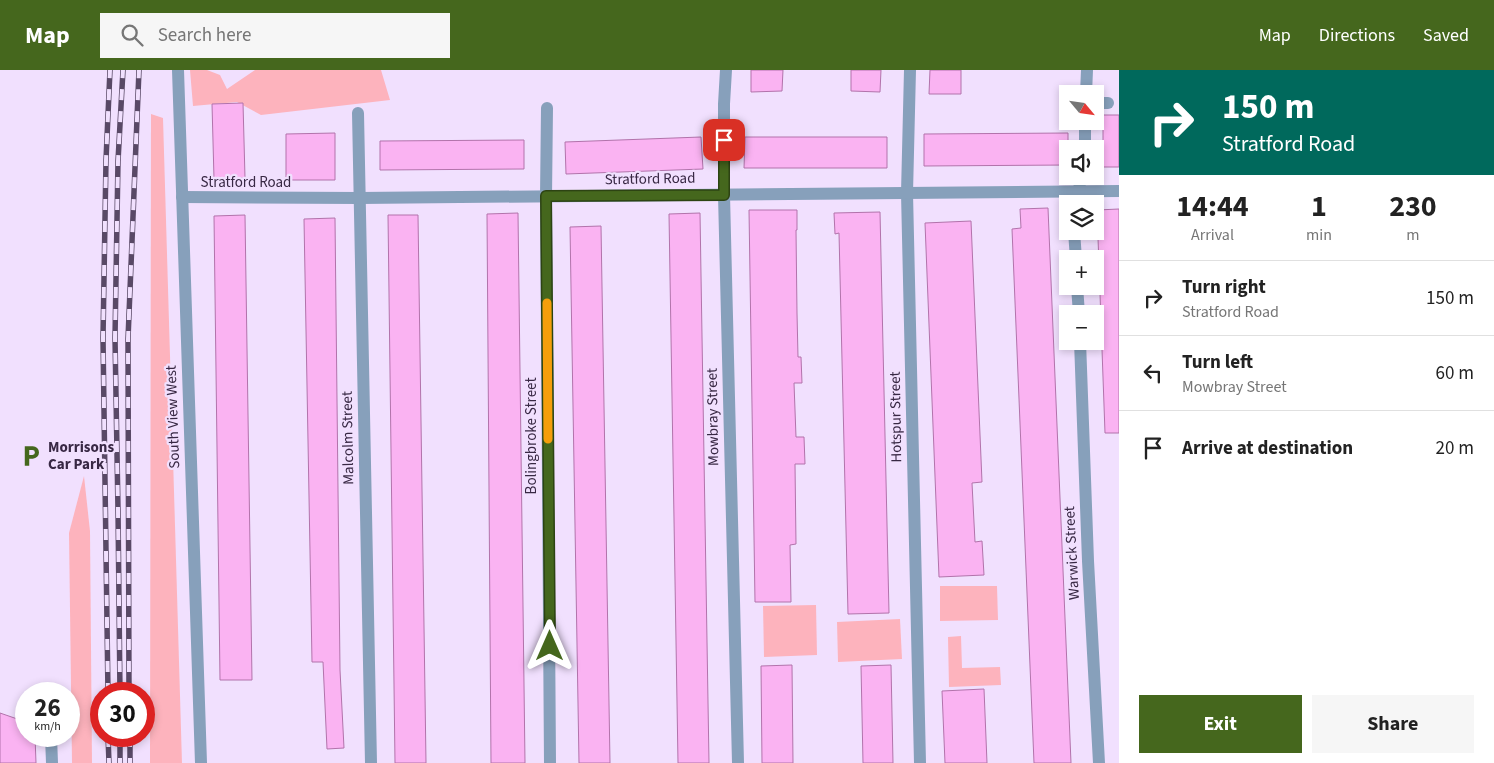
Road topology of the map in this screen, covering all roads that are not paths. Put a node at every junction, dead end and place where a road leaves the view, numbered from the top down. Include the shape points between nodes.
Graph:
1 (178, 70) edge
2 (726, 70) edge
3 (910, 70) edge
4 (1087, 70) edge
5 (1086, 85) edge
6 (1104, 102) edge
7 (1108, 102) dead end
8 (547, 108) dead end
9 (358, 112) dead end
10 (1119, 191) edge
11 (908, 193) junction
12 (724, 195) junction
13 (1068, 195) edge
14 (1096, 195) edge
15 (546, 196) junction
16 (182, 197) junction
17 (360, 198) junction
18 (1080, 350) edge
19 (51, 747) edge
20 (52, 763) edge
21 (201, 763) edge
22 (371, 763) edge
23 (550, 763) edge
24 (738, 763) edge
25 (920, 763) edge
26 (1099, 763) edge

1 - 16 street, South View West
2 - 12 street, Mowbray Street
3 - 11 street, Hotspur Street
4 - 5 street
6 - 7 street
8 - 15 street, Bolingbroke Street
9 - 17 street, Malcolm Street
10 - 14 street, Stratford Road
11 - 12 street, Stratford Road
11 - 13 street, Stratford Road via 1059,192
11 - 25 street, Hotspur Street
12 - 15 street, Stratford Road
12 - 24 street, Mowbray Street
15 - 17 street, Stratford Road
15 - 23 street, Bolingbroke Street
16 - 17 street, Stratford Road
16 - 21 street, South View West
17 - 22 street, Malcolm Street
18 - 26 street, Warwick Street
19 - 20 street

